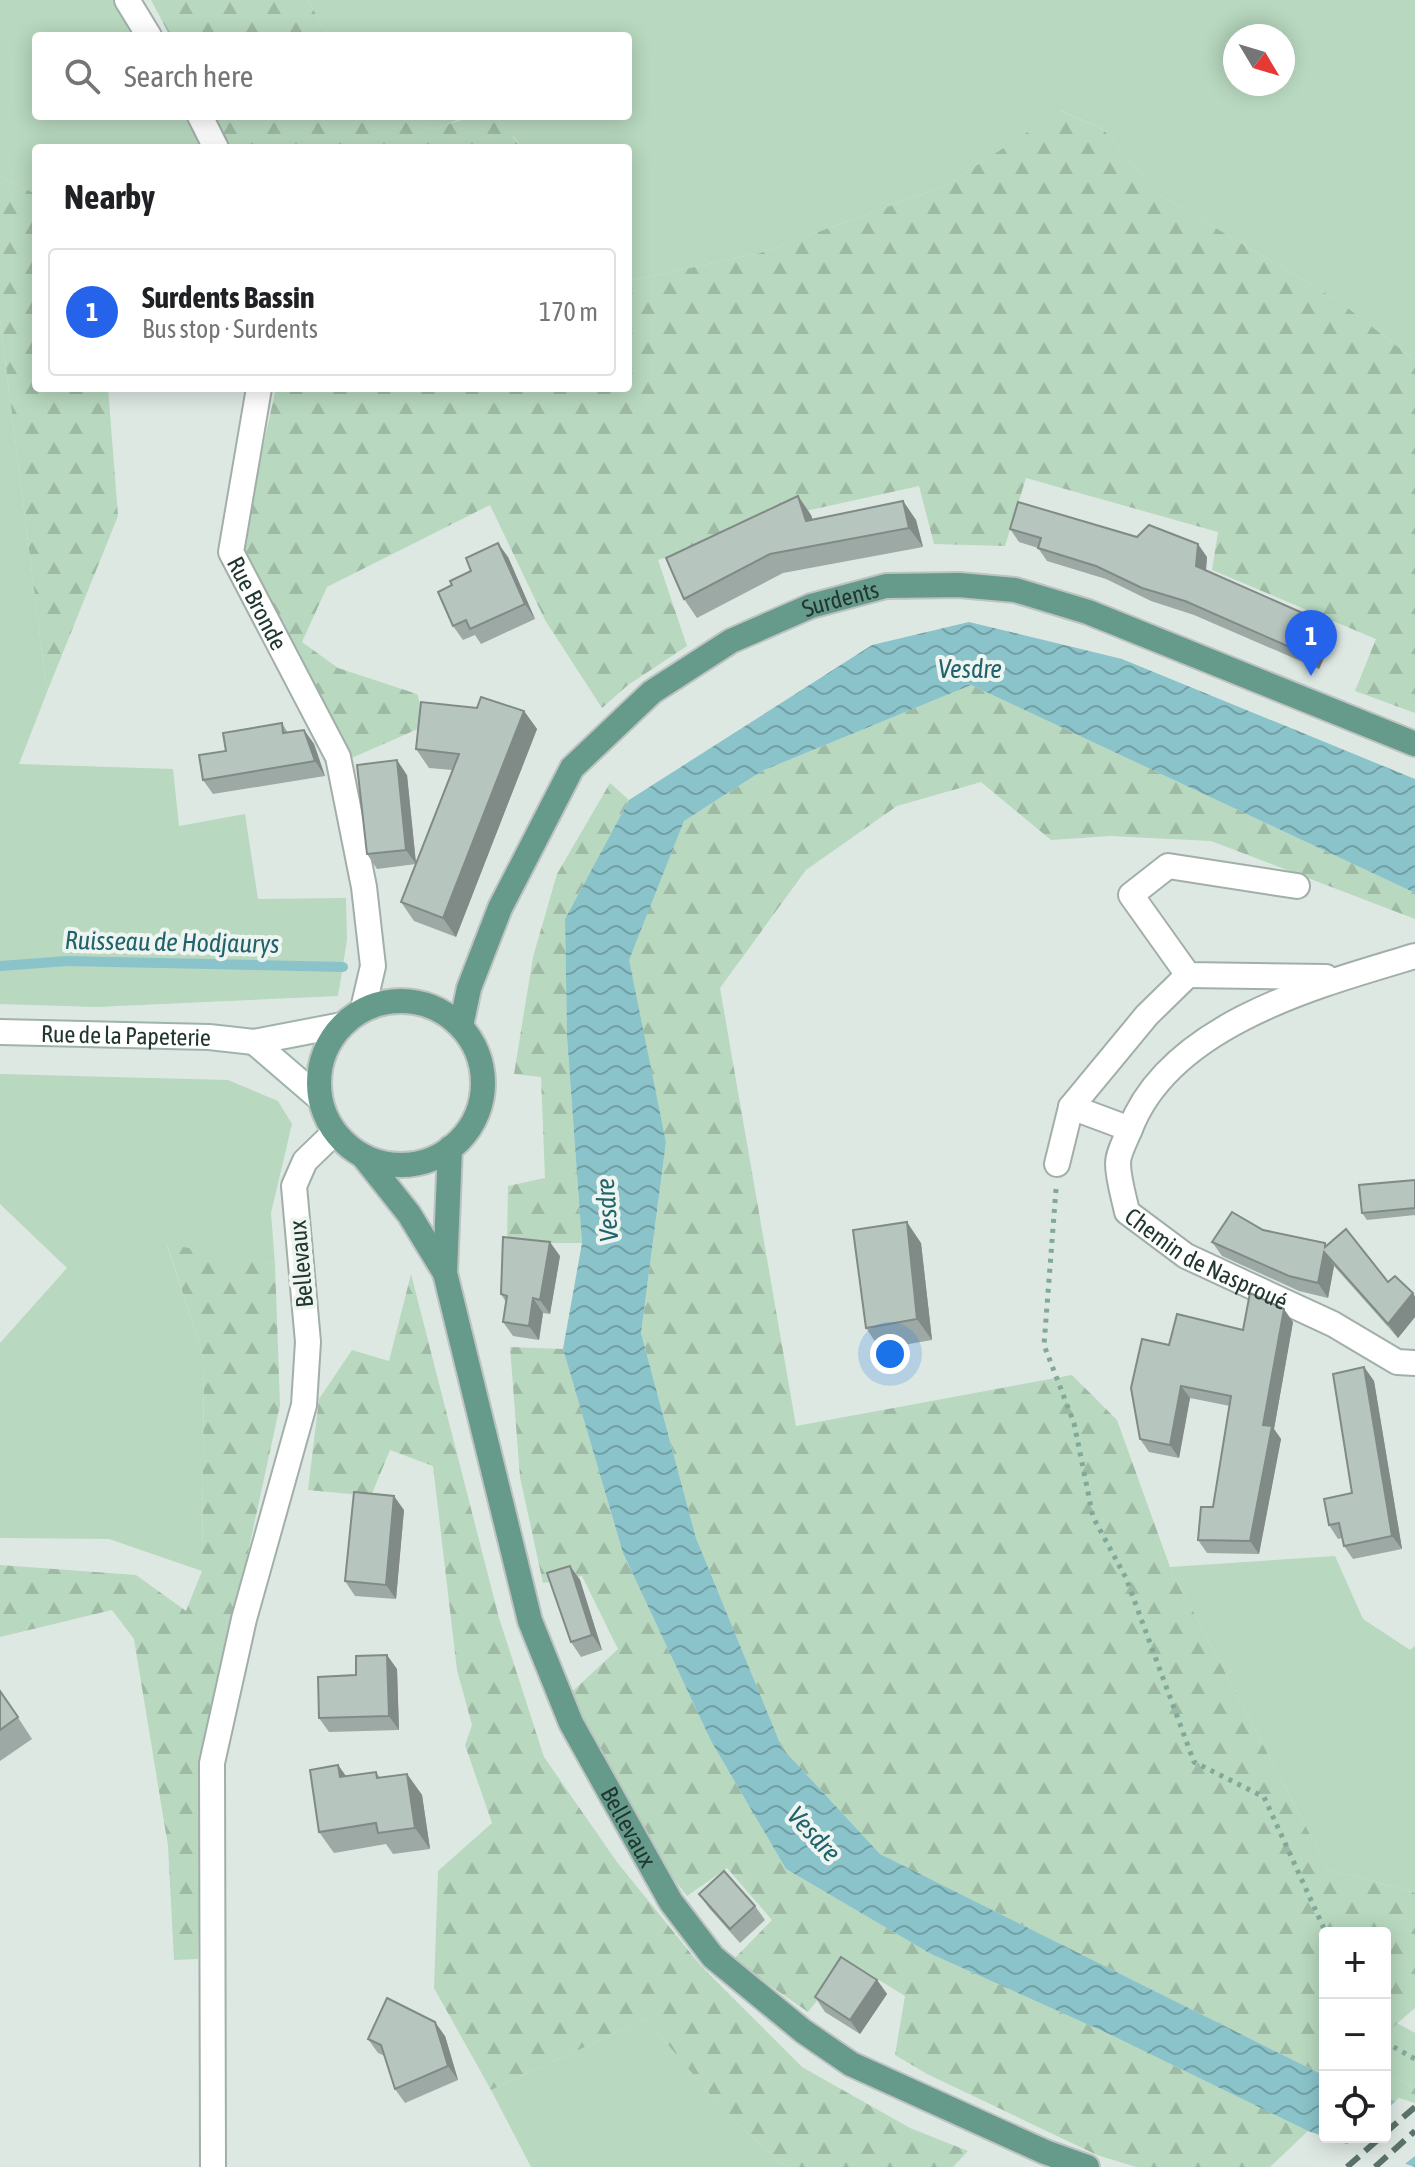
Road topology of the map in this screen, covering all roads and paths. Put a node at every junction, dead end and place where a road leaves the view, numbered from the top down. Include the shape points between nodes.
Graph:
1 (127, 0) edge
2 (147, 32) edge
3 (202, 120) edge
4 (214, 144) edge
5 (258, 392) edge
6 (1415, 744) edge
7 (1297, 886) dead end
8 (1415, 956) edge
9 (1188, 975) junction
10 (1344, 977) junction
11 (363, 1009) junction
12 (342, 1025) junction
13 (461, 1026) junction
14 (0, 1032) edge
15 (254, 1042) junction
16 (319, 1098) junction
17 (1071, 1107) junction
18 (1130, 1129) junction
19 (335, 1132) junction
20 (450, 1148) junction
21 (363, 1156) junction
22 (1057, 1164) joint
23 (445, 1273) junction
24 (1415, 1363) edge
25 (1323, 1927) edge
26 (1391, 2045) edge
27 (1415, 2059) edge
28 (213, 2167) edge
29 (1087, 2167) edge

1 - 2 street
3 - 4 street
5 - 11 street, Rue Bronde via 231,552 338,757 364,887 373,966
6 - 13 main road, Surdents via 1088,612 1015,590 886,586 811,606 731,641 652,692 572,768 500,908 469,988
7 - 9 street via 1168,866 1131,895
8 - 10 street, Chemin de Nasproué
9 - 10 street
9 - 17 street via 1147,1015
10 - 18 street, Chemin de Nasproué via 1253,1012 1192,1049 1138,1107
11 - 12 main road
11 - 13 main road via 389,1001 415,1002 440,1010
12 - 15 street, Rue de la Papeterie
12 - 16 main road via 321,1062
13 - 20 main road via 482,1066 483,1089 467,1132
14 - 15 street, Rue de la Papeterie
15 - 16 street
16 - 19 main road
17 - 18 street
17 - 22 street
18 - 24 street, Chemin de Nasproué via 1117,1162 1127,1212 1186,1256 1333,1324 1397,1362
19 - 21 main road
19 - 28 street, Bellevaux via 305,1161 294,1186 308,1342 304,1405 244,1619 212,1763
20 - 21 main road via 408,1165
20 - 23 main road, Bellevaux
21 - 23 main road, Bellevaux via 409,1214
22 - 25 path via 1044,1345 1074,1423 1093,1517 1126,1578 1194,1762 1264,1797
23 - 29 main road, Bellevaux via 530,1621 571,1723 671,1902 713,1957 851,2064
26 - 27 path

